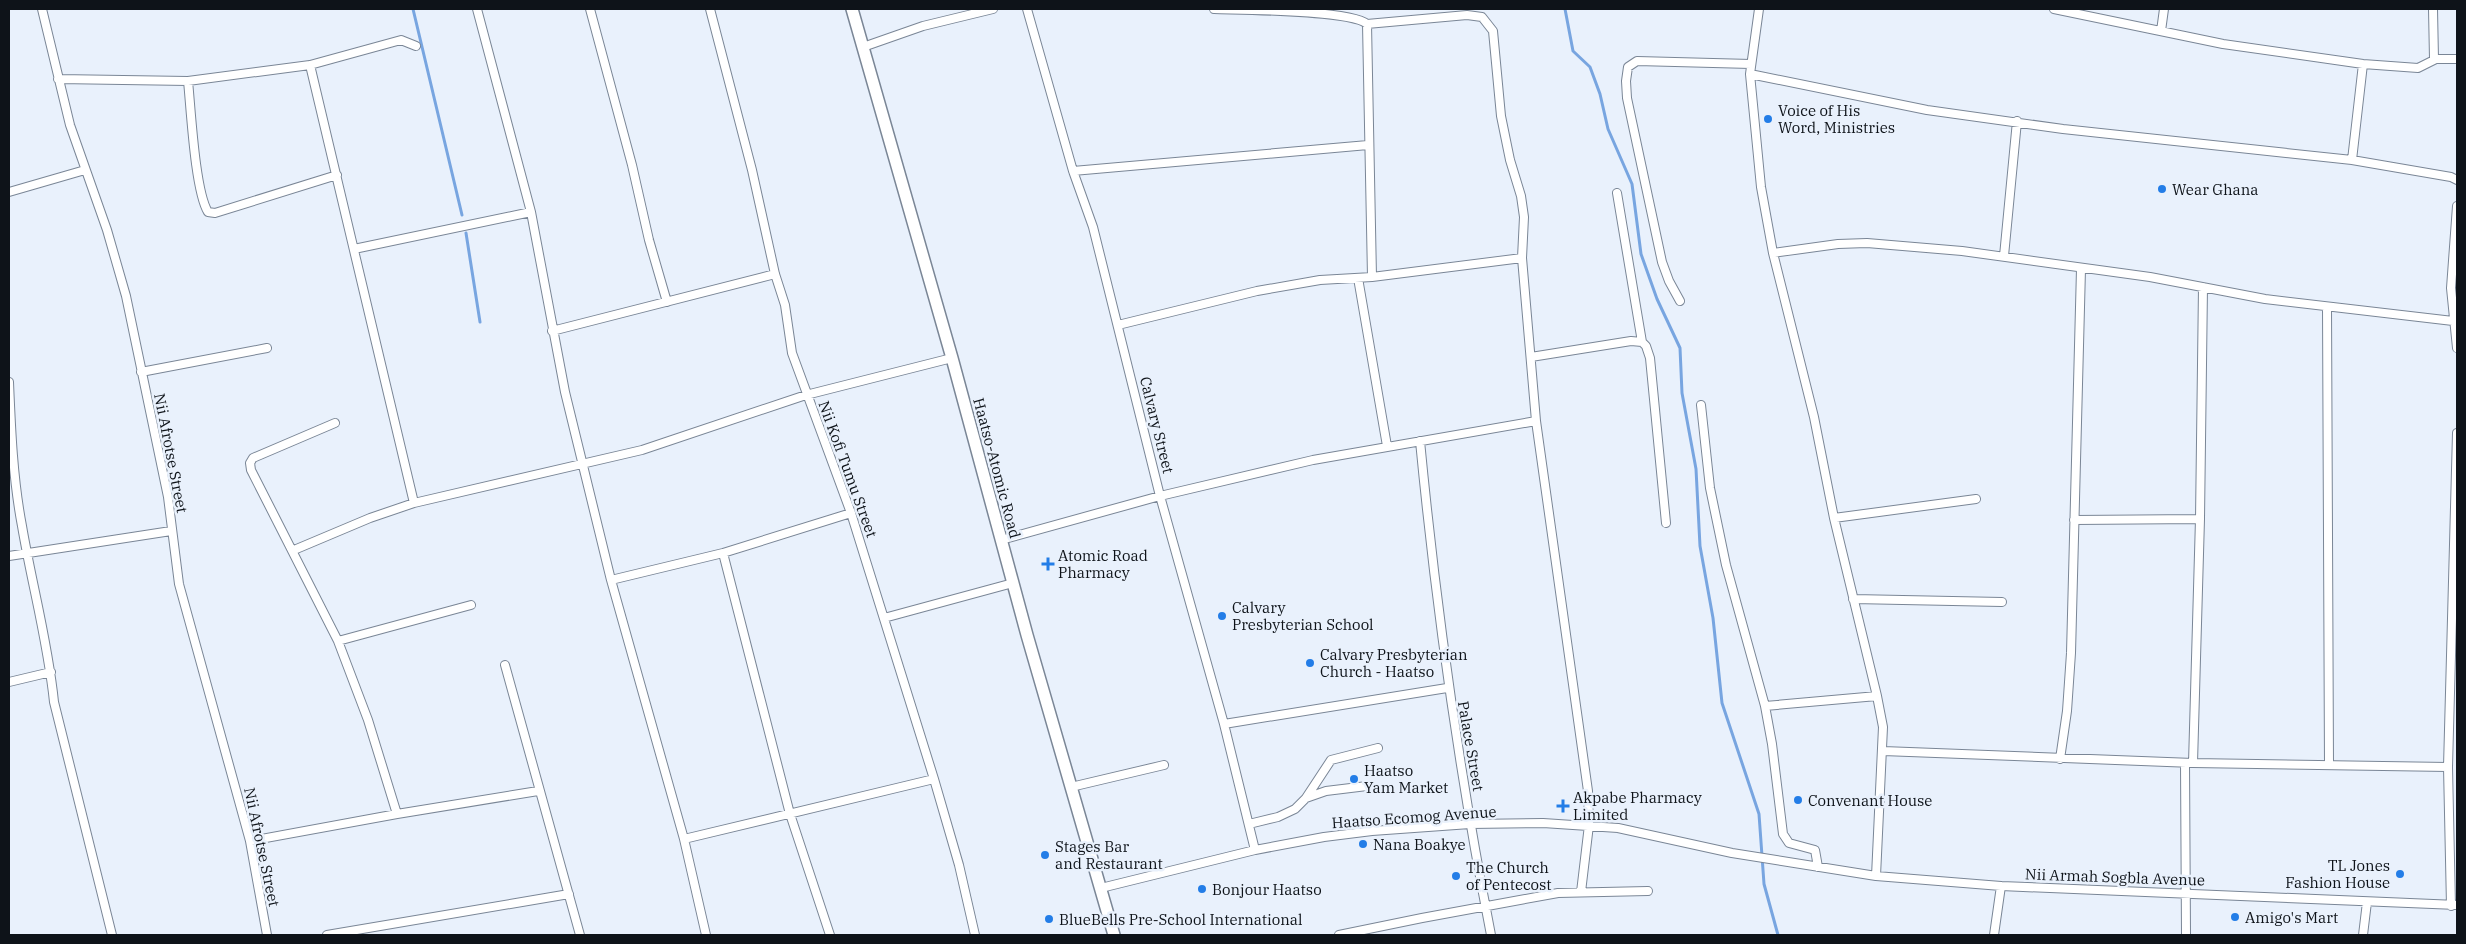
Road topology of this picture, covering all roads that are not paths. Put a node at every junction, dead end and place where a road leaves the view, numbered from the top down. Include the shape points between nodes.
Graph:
1 (42, 9) edge
2 (477, 9) edge
3 (590, 9) edge
4 (710, 9) edge
5 (852, 9) edge
6 (993, 9) edge
7 (1027, 9) edge
8 (1214, 9) edge
9 (1358, 9) edge
10 (1759, 9) edge
11 (2054, 9) edge
12 (2164, 9) edge
13 (2432, 9) edge
14 (1464, 12) edge
15 (1358, 18) junction
16 (1367, 24) junction
17 (2161, 31) junction
18 (416, 46) dead end
19 (863, 47) junction
20 (2457, 59) edge
21 (2434, 60) junction
22 (1751, 64) junction
23 (2363, 64) junction
24 (310, 65) junction
25 (1750, 74) junction
26 (58, 79) junction
27 (188, 81) junction
28 (2017, 121) junction
29 (1368, 145) junction
30 (2352, 160) junction
31 (84, 170) junction
32 (1073, 171) junction
33 (337, 175) junction
34 (2457, 180) edge
35 (9, 192) edge
36 (1617, 193) dead end
37 (2457, 206) edge
38 (531, 212) junction
39 (354, 249) junction
40 (1773, 252) junction
41 (2004, 256) junction
42 (1522, 258) junction
43 (2081, 269) junction
44 (775, 274) junction
45 (1372, 276) junction
46 (1358, 278) junction
47 (2203, 287) junction
48 (1680, 301) dead end
49 (667, 302) junction
50 (2328, 307) junction
51 (2453, 321) junction
52 (1118, 325) junction
53 (552, 331) junction
54 (1642, 342) junction
55 (267, 348) dead end
56 (2457, 348) edge
57 (1531, 357) junction
58 (952, 358) junction
59 (140, 372) junction
60 (9, 382) edge
61 (806, 396) junction
62 (1701, 405) dead end
63 (1536, 421) junction
64 (335, 423) dead end
65 (10, 427) edge
66 (2457, 433) edge
67 (1420, 441) junction
68 (1388, 446) junction
69 (583, 463) junction
70 (1160, 496) junction
71 (1976, 499) dead end
72 (414, 503) junction
73 (851, 513) junction
74 (1834, 518) junction
75 (2200, 519) junction
76 (2074, 520) junction
77 (1666, 523) dead end
78 (171, 531) junction
79 (1001, 540) junction
80 (294, 550) junction
81 (724, 553) junction
82 (26, 554) junction
83 (9, 556) edge
84 (611, 580) junction
85 (1013, 583) junction
86 (1853, 599) junction
87 (2002, 602) dead end
88 (471, 605) dead end
89 (884, 618) junction
90 (338, 641) junction
91 (505, 665) dead end
92 (51, 672) junction
93 (9, 682) edge
94 (1447, 688) junction
95 (1877, 696) junction
96 (1764, 706) junction
97 (1224, 724) junction
98 (1378, 748) dead end
99 (1883, 751) junction
100 (2060, 759) junction
101 (2189, 763) junction
102 (2329, 764) junction
103 (1164, 765) dead end
104 (2448, 768) junction
105 (934, 779) junction
106 (1367, 786) dead end
107 (1071, 787) junction
108 (538, 792) junction
109 (1306, 798) junction
110 (397, 814) junction
111 (790, 814) junction
112 (1249, 824) junction
113 (1470, 824) junction
114 (1589, 825) junction
115 (684, 839) junction
116 (250, 841) junction
117 (1256, 850) junction
118 (1773, 860) joint
119 (1818, 867) junction
120 (1876, 876) junction
121 (2001, 886) junction
122 (1101, 888) junction
123 (1648, 891) dead end
124 (1582, 892) junction
125 (569, 894) junction
126 (2186, 894) junction
127 (2367, 902) junction
128 (2454, 905) edge
129 (1485, 907) junction
130 (112, 935) edge
131 (267, 935) edge
132 (328, 935) edge
133 (580, 935) edge
134 (706, 935) edge
135 (830, 935) edge
136 (974, 935) edge
137 (1114, 935) edge
138 (1339, 935) edge
139 (1490, 935) edge
140 (1994, 935) edge
141 (2186, 935) edge
142 (2363, 935) edge

1 - 26 street, Nii Afrotse Street
2 - 38 street
3 - 49 street
4 - 44 street, Nii Kofi Tumu Street
5 - 19 main road, Haatso-Atomic Road
6 - 19 street via 923,26
7 - 32 street, Calvary Street
8 - 15 street via 1315,12
9 - 15 street
10 - 22 street
11 - 17 street
12 - 17 street
13 - 21 street
14 - 16 street
14 - 42 street via 1482,17 1493,31 1502,116 1524,217
15 - 16 street
16 - 29 street
17 - 23 street via 2223,44
18 - 24 street via 401,40
19 - 58 main road, Haatso-Atomic Road
20 - 21 street
21 - 23 street via 2418,68
22 - 25 street
22 - 48 street via 1637,61 1628,67 1627,98 1660,253 1668,281
23 - 30 street
24 - 27 street
24 - 33 street
25 - 28 street via 1927,110
25 - 40 street via 1760,187
26 - 27 street
26 - 31 street, Nii Afrotse Street
27 - 33 street via 198,173 208,212 215,213
28 - 30 street
28 - 41 street
29 - 32 street
29 - 45 street
30 - 34 street via 2451,176
31 - 35 street
31 - 59 street, Nii Afrotse Street via 116,257
32 - 52 street, Calvary Street via 1093,227
33 - 39 street
36 - 54 street
37 - 51 street via 2451,288
38 - 39 street
38 - 53 street
39 - 72 street
40 - 41 street via 1867,243
40 - 74 street via 1814,417
41 - 43 street
42 - 45 street
42 - 57 street
43 - 47 street
43 - 76 street
44 - 49 street
44 - 61 street, Nii Kofi Tumu Street via 785,305 792,353
45 - 46 street
46 - 52 street via 1320,280 1257,291
46 - 68 street
47 - 50 street
47 - 75 street
49 - 53 street
50 - 51 street
50 - 102 street
51 - 56 street
52 - 70 street, Calvary Street
53 - 69 street
54 - 57 street
54 - 77 street via 1650,358
55 - 59 street
57 - 63 street
58 - 61 street
58 - 79 main road, Haatso-Atomic Road
59 - 78 street, Nii Afrotse Street via 168,497
60 - 65 street
61 - 69 street via 642,450
61 - 73 street, Nii Kofi Tumu Street
62 - 96 street via 1712,498 1726,565
63 - 67 street
63 - 114 street via 1585,763
64 - 80 street via 250,462 251,470
65 - 82 street
66 - 104 street
67 - 68 street
67 - 94 street, Palace Street
68 - 70 street
69 - 72 street
69 - 84 street
70 - 79 street
70 - 97 street, Calvary Street
71 - 74 street
72 - 80 street
73 - 81 street
73 - 89 street, Nii Kofi Tumu Street
74 - 86 street
75 - 76 street
75 - 101 street
76 - 100 street via 2071,653
78 - 82 street
78 - 116 street, Nii Afrotse Street via 179,584
79 - 85 main road, Haatso-Atomic Road
80 - 90 street
81 - 84 street
81 - 111 street
82 - 83 street
82 - 92 street
84 - 115 street
85 - 89 street
85 - 107 main road, Haatso-Atomic Road
86 - 87 street
86 - 95 street
88 - 90 street
89 - 105 street, Nii Kofi Tumu Street
90 - 110 street via 368,720
91 - 108 street
92 - 93 street
92 - 130 street via 60,736
94 - 97 street
94 - 113 street, Palace Street
95 - 96 street
95 - 99 street
96 - 119 street via 1783,834 1789,843 1815,850
97 - 112 street, Calvary Street
98 - 109 street via 1331,760
99 - 100 street
99 - 120 street
100 - 101 street
101 - 102 street
101 - 126 street
102 - 104 street
103 - 107 street
104 - 128 street
105 - 111 street
105 - 136 street, Nii Kofi Tumu Street via 960,865
106 - 109 street via 1326,791
107 - 122 main road, Haatso-Atomic Road
108 - 110 street
108 - 125 street
109 - 112 street via 1278,817
110 - 116 street
111 - 115 street
111 - 135 street
112 - 117 street, Calvary Street
113 - 114 street, Haatso Ecomog Avenue
113 - 117 street, Haatso Ecomog Avenue via 1372,831
113 - 129 street, Palace Street
114 - 118 street, Haatso Ecomog Avenue
114 - 124 street
115 - 134 street
116 - 131 street, Nii Afrotse Street
117 - 122 street, Haatso Ecomog Avenue
118 - 119 street, Nii Armah Sogbla Avenue
119 - 120 street, Nii Armah Sogbla Avenue
120 - 121 street, Nii Armah Sogbla Avenue
121 - 126 street, Nii Armah Sogbla Avenue
121 - 140 street
122 - 137 main road, Haatso-Atomic Road
123 - 124 street
124 - 129 street via 1558,893
125 - 132 street
125 - 133 street
126 - 127 street, Nii Armah Sogbla Avenue
126 - 141 street
127 - 128 street, Nii Armah Sogbla Avenue
127 - 142 street
129 - 138 street
129 - 139 street, Palace Street

